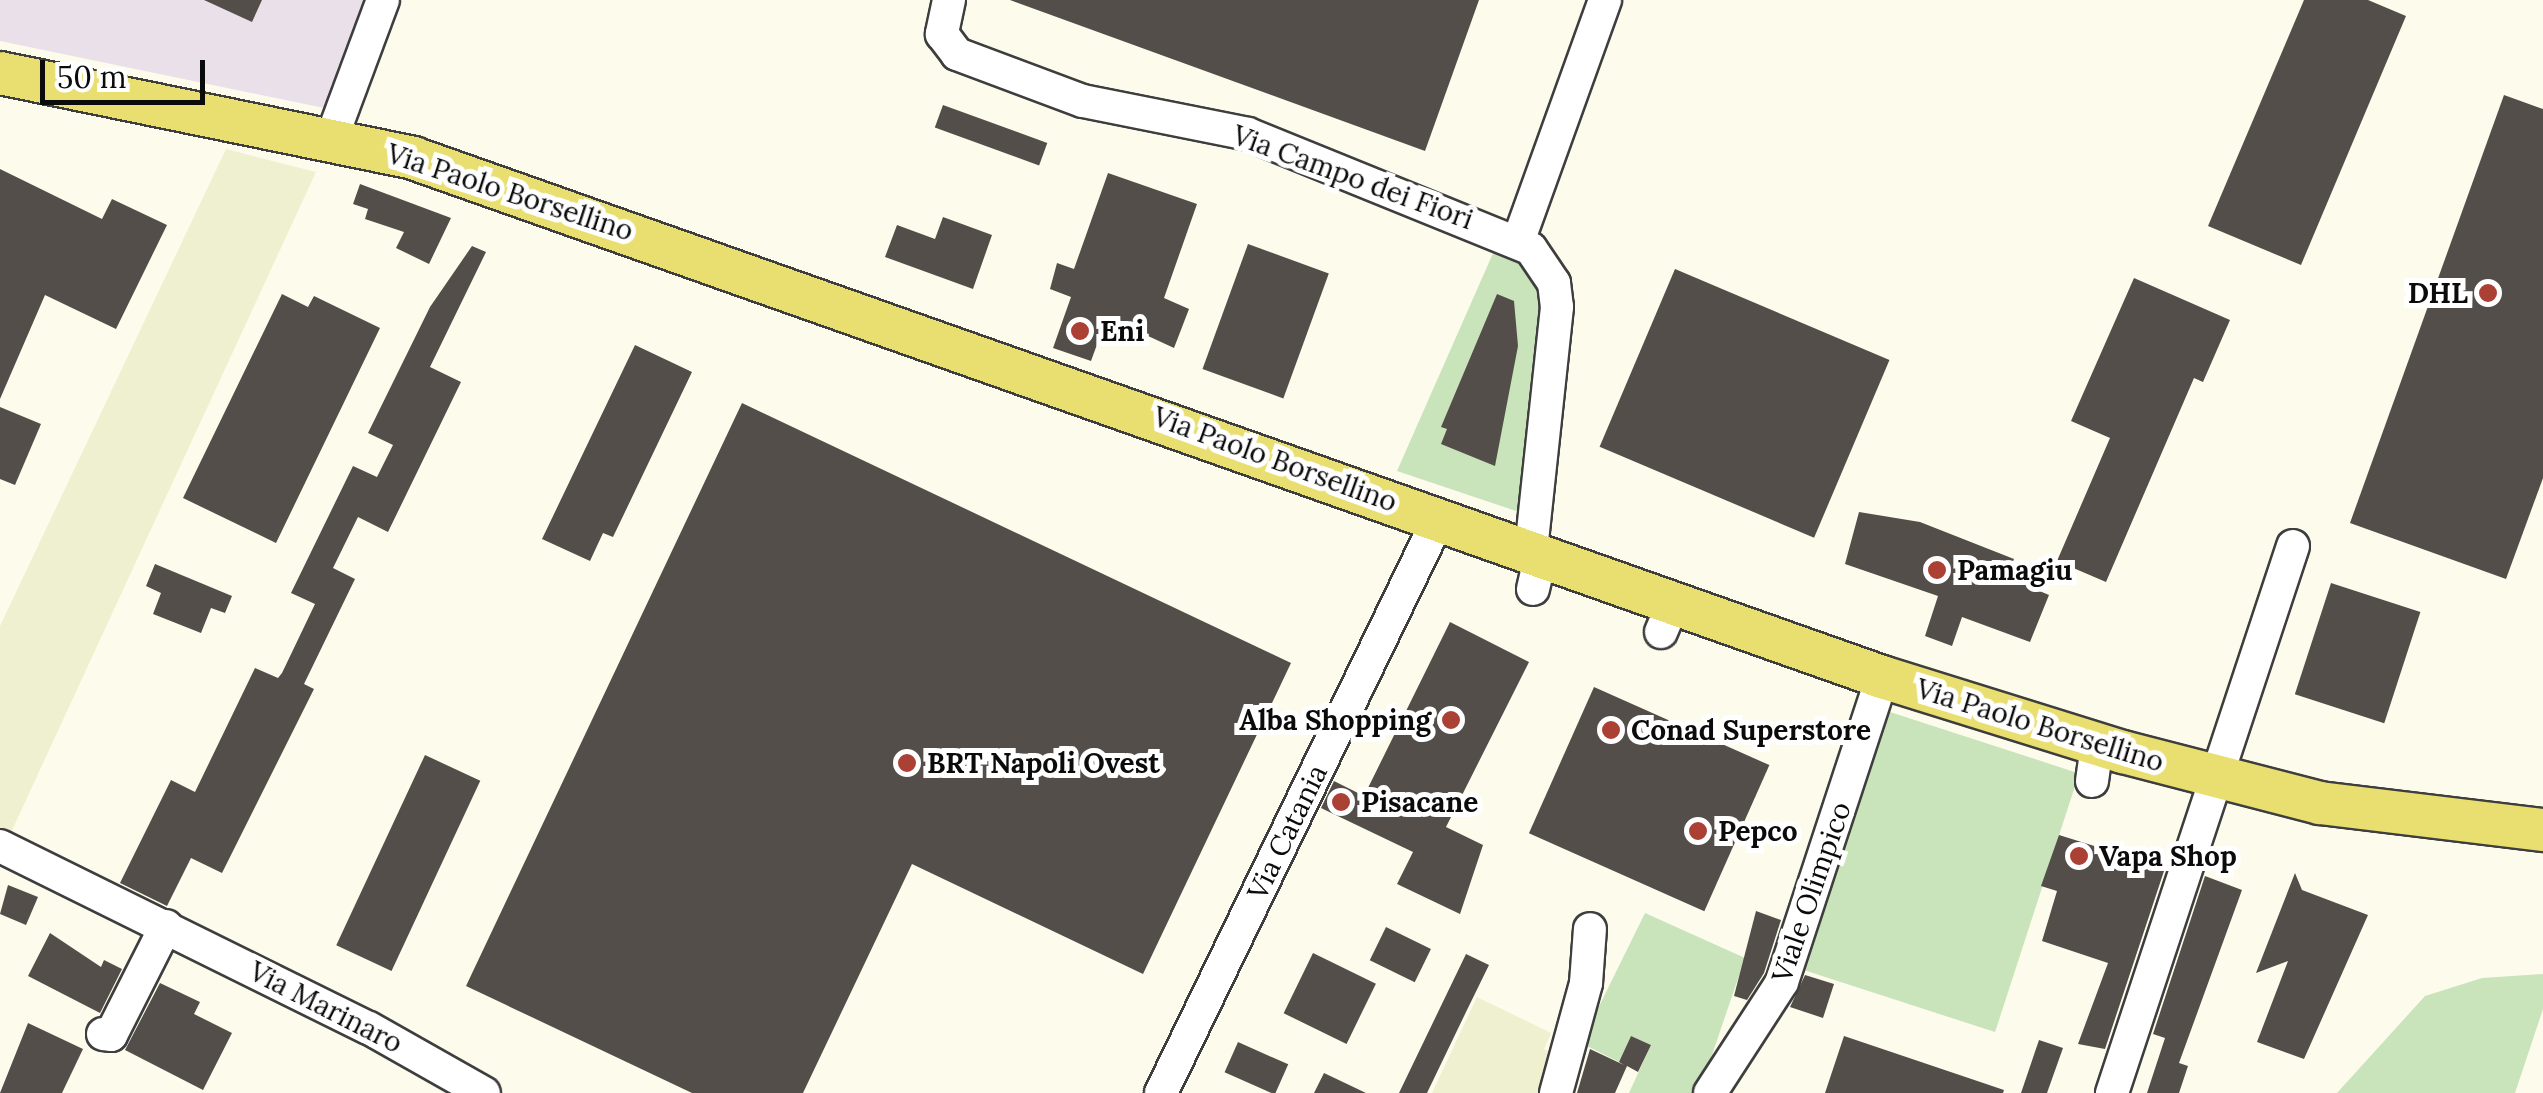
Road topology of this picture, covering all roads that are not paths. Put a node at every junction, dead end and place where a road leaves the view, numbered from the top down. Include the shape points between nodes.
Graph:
1 (383, 0) edge
2 (950, 0) edge
3 (1606, 0) edge
4 (0, 73) edge
5 (332, 137) junction
6 (1519, 240) junction
7 (1439, 518) junction
8 (2293, 546) dead end
9 (1535, 564) junction
10 (1882, 677) junction
11 (2218, 778) junction
12 (2543, 830) edge
13 (0, 846) edge
14 (166, 926) junction
15 (1590, 930) dead end
16 (103, 1034) dead end
17 (484, 1093) edge
18 (1161, 1093) edge
19 (1556, 1093) edge
20 (1710, 1093) edge
21 (2112, 1093) edge

1 - 5 street
2 - 6 street, Via Campo dei Fiori via 942,34 957,54 1083,101 1248,134
3 - 6 street
4 - 5 main road, Via Paolo Borsellino
5 - 7 main road, Via Paolo Borsellino via 609,222
6 - 9 street via 1544,265 1557,307
7 - 9 main road, Via Paolo Borsellino
7 - 18 street, Via Catania
8 - 11 street
9 - 10 main road, Via Paolo Borsellino via 1668,617
10 - 11 main road, Via Paolo Borsellino via 2095,763
10 - 20 street, Viale Olimpico via 1777,993
11 - 12 main road, Via Paolo Borsellino via 2358,809
11 - 21 street
13 - 14 street, Via Marinaro
14 - 16 street via 116,1028
14 - 17 street, Via Marinaro
15 - 19 street via 1586,984

